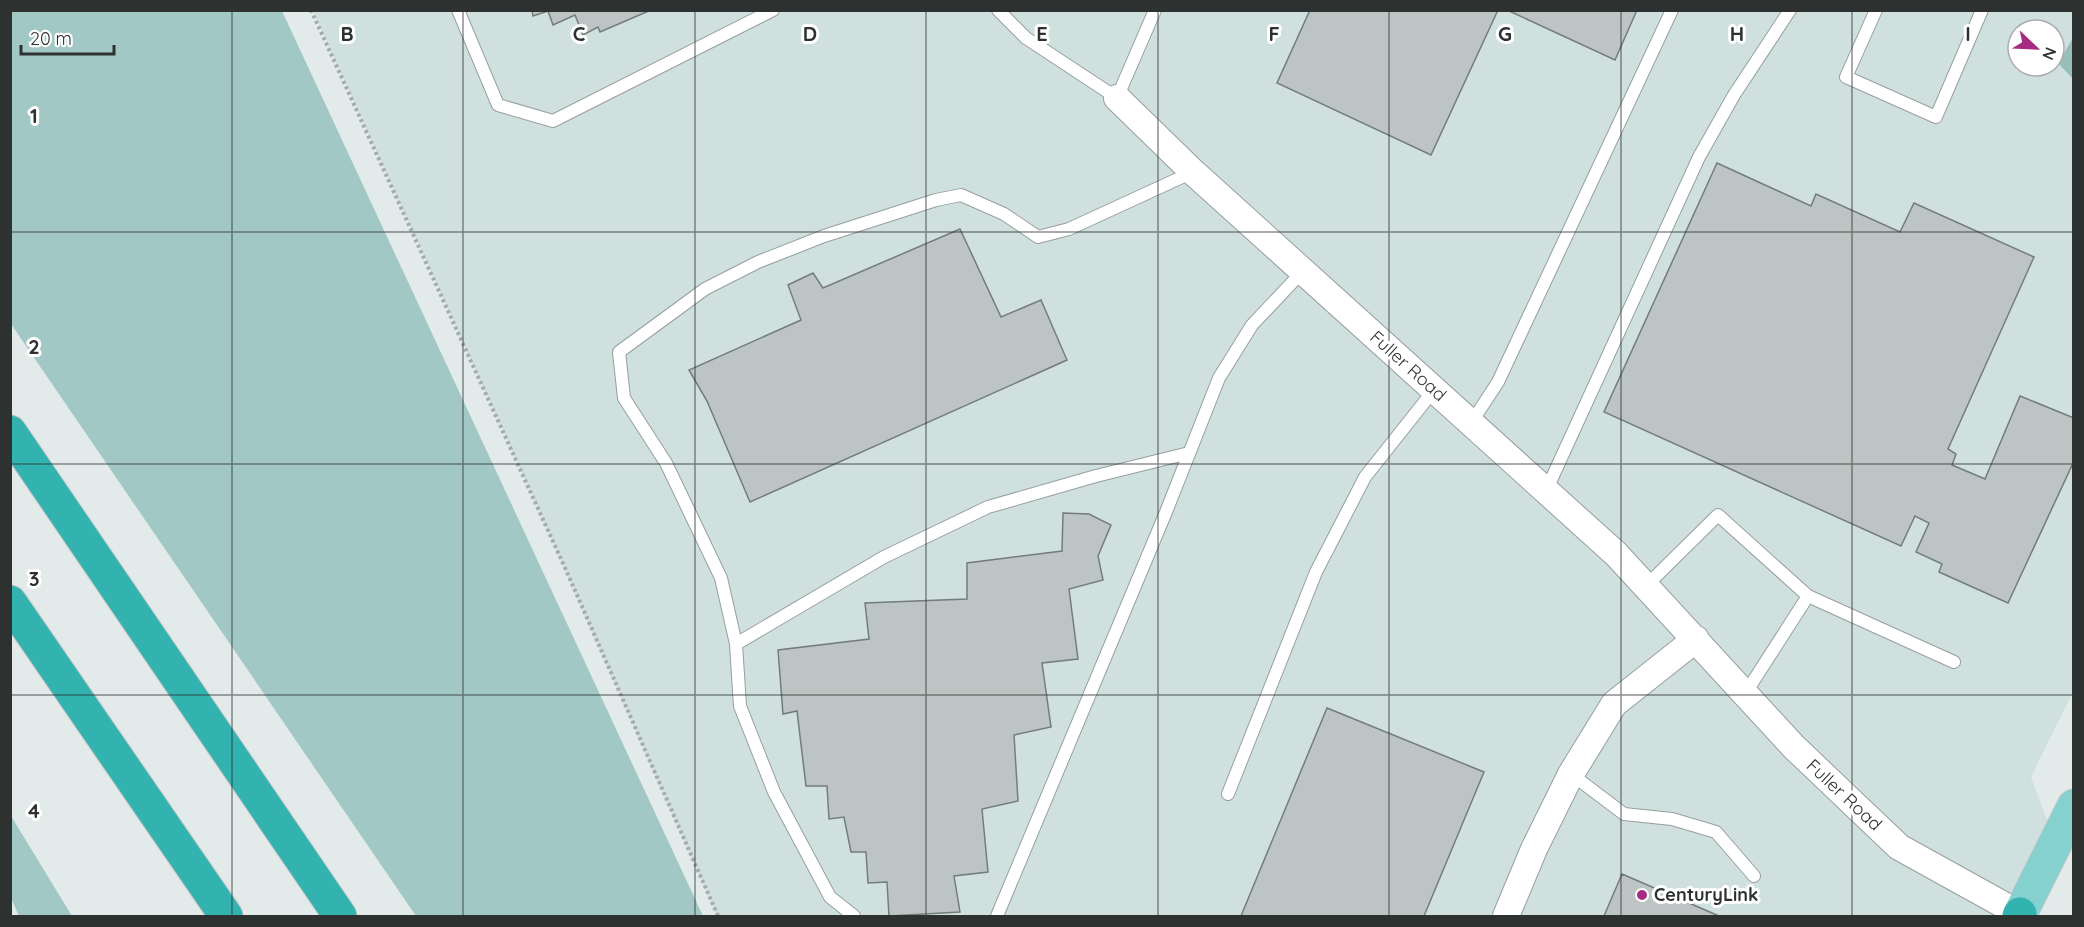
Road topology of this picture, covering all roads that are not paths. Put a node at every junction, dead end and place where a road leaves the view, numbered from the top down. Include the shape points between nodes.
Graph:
1 (458, 10) edge
2 (773, 10) edge
3 (999, 10) edge
4 (1155, 10) edge
5 (1672, 10) edge
6 (1790, 10) edge
7 (1876, 10) edge
8 (1982, 10) edge
9 (1117, 98) junction
10 (1193, 172) junction
11 (1303, 271) junction
12 (1434, 390) junction
13 (1471, 423) junction
14 (10, 432) edge
15 (1190, 453) junction
16 (1546, 491) junction
17 (1646, 586) junction
18 (1808, 596) junction
19 (10, 602) edge
20 (1696, 639) junction
21 (736, 644) junction
22 (1954, 662) dead end
23 (1745, 693) junction
24 (1571, 774) junction
25 (1228, 794) dead end
26 (2073, 806) edge
27 (1754, 876) dead end
28 (2020, 915) edge
29 (226, 916) edge
30 (340, 916) edge
31 (854, 916) edge
32 (997, 916) edge
33 (1506, 916) edge

1 - 2 lane via 498,105 554,121
3 - 9 lane via 1026,38
4 - 9 lane
5 - 13 lane via 1498,382
6 - 16 lane via 1699,157
7 - 8 lane via 1846,77 1936,117
9 - 10 street, Fuller Road
10 - 11 street, Fuller Road
10 - 21 lane via 1068,228 1038,237 1004,214 961,195 936,200 758,262 705,289 619,352 624,398 666,463 721,578
11 - 12 street, Fuller Road
11 - 15 lane via 1252,325 1224,369
12 - 13 street, Fuller Road
12 - 25 lane via 1365,477 1316,572
13 - 16 street, Fuller Road
14 - 30 highway
15 - 21 lane via 988,507 884,557
15 - 32 lane
16 - 17 street, Fuller Road
17 - 18 lane via 1718,515
17 - 20 street, Fuller Road
18 - 22 lane
18 - 23 lane
19 - 29 highway
20 - 23 street, Fuller Road
20 - 24 street via 1614,704
21 - 31 lane via 740,706 774,792 830,897
23 - 28 street, Fuller Road via 1794,747 1899,847
24 - 27 lane via 1624,814 1672,819 1716,832
24 - 33 street
26 - 28 main road

